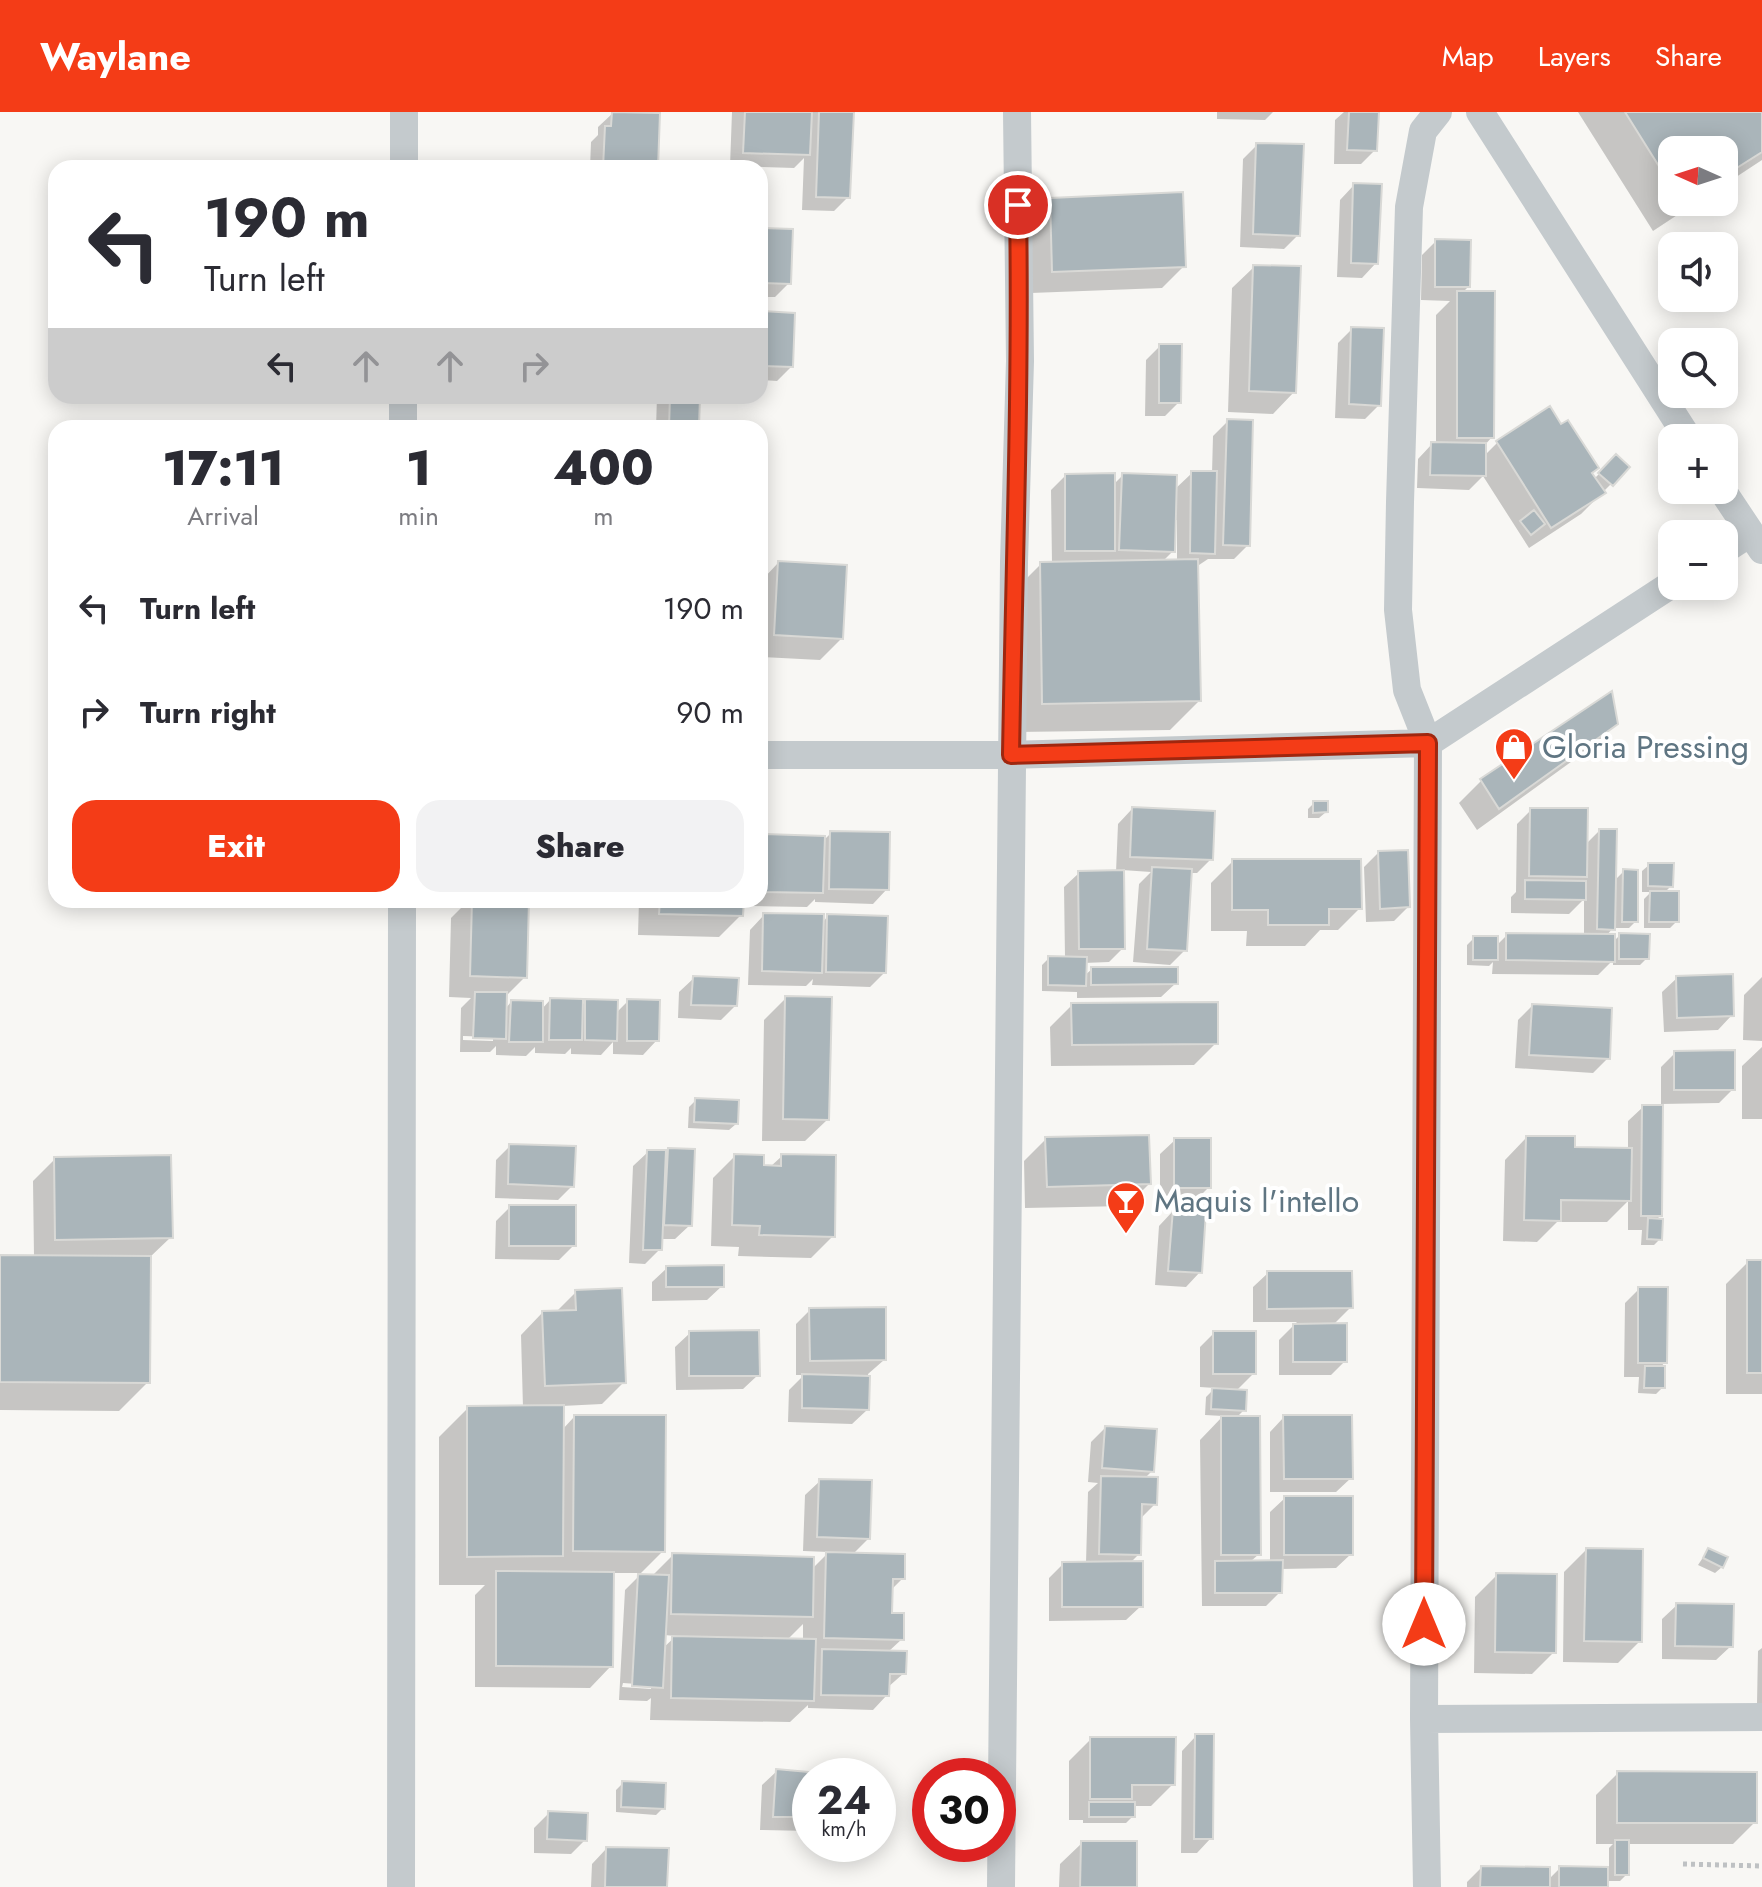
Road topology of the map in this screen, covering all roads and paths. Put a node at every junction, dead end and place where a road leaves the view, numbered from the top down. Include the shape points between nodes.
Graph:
1 (404, 112) edge
2 (1017, 112) edge
3 (1438, 112) edge
4 (1480, 112) edge
5 (404, 160) edge
6 (1679, 424) edge
7 (1731, 504) edge
8 (1756, 542) edge
9 (1658, 593) edge
10 (1428, 743) junction
11 (768, 755) edge
12 (1011, 755) junction
13 (402, 908) edge
14 (1762, 1717) edge
15 (1424, 1719) junction
16 (1683, 1864) dead end
17 (1762, 1866) edge
18 (401, 1887) edge
19 (1001, 1887) edge
20 (1427, 1887) edge

1 - 5 street
2 - 12 street via 1020,361
3 - 10 street via 1423,131 1409,207 1398,610 1407,690
4 - 6 street
7 - 8 street
9 - 10 street
10 - 12 street
10 - 15 street
11 - 12 street
12 - 19 street
13 - 18 street
14 - 15 street
15 - 20 street
16 - 17 path

